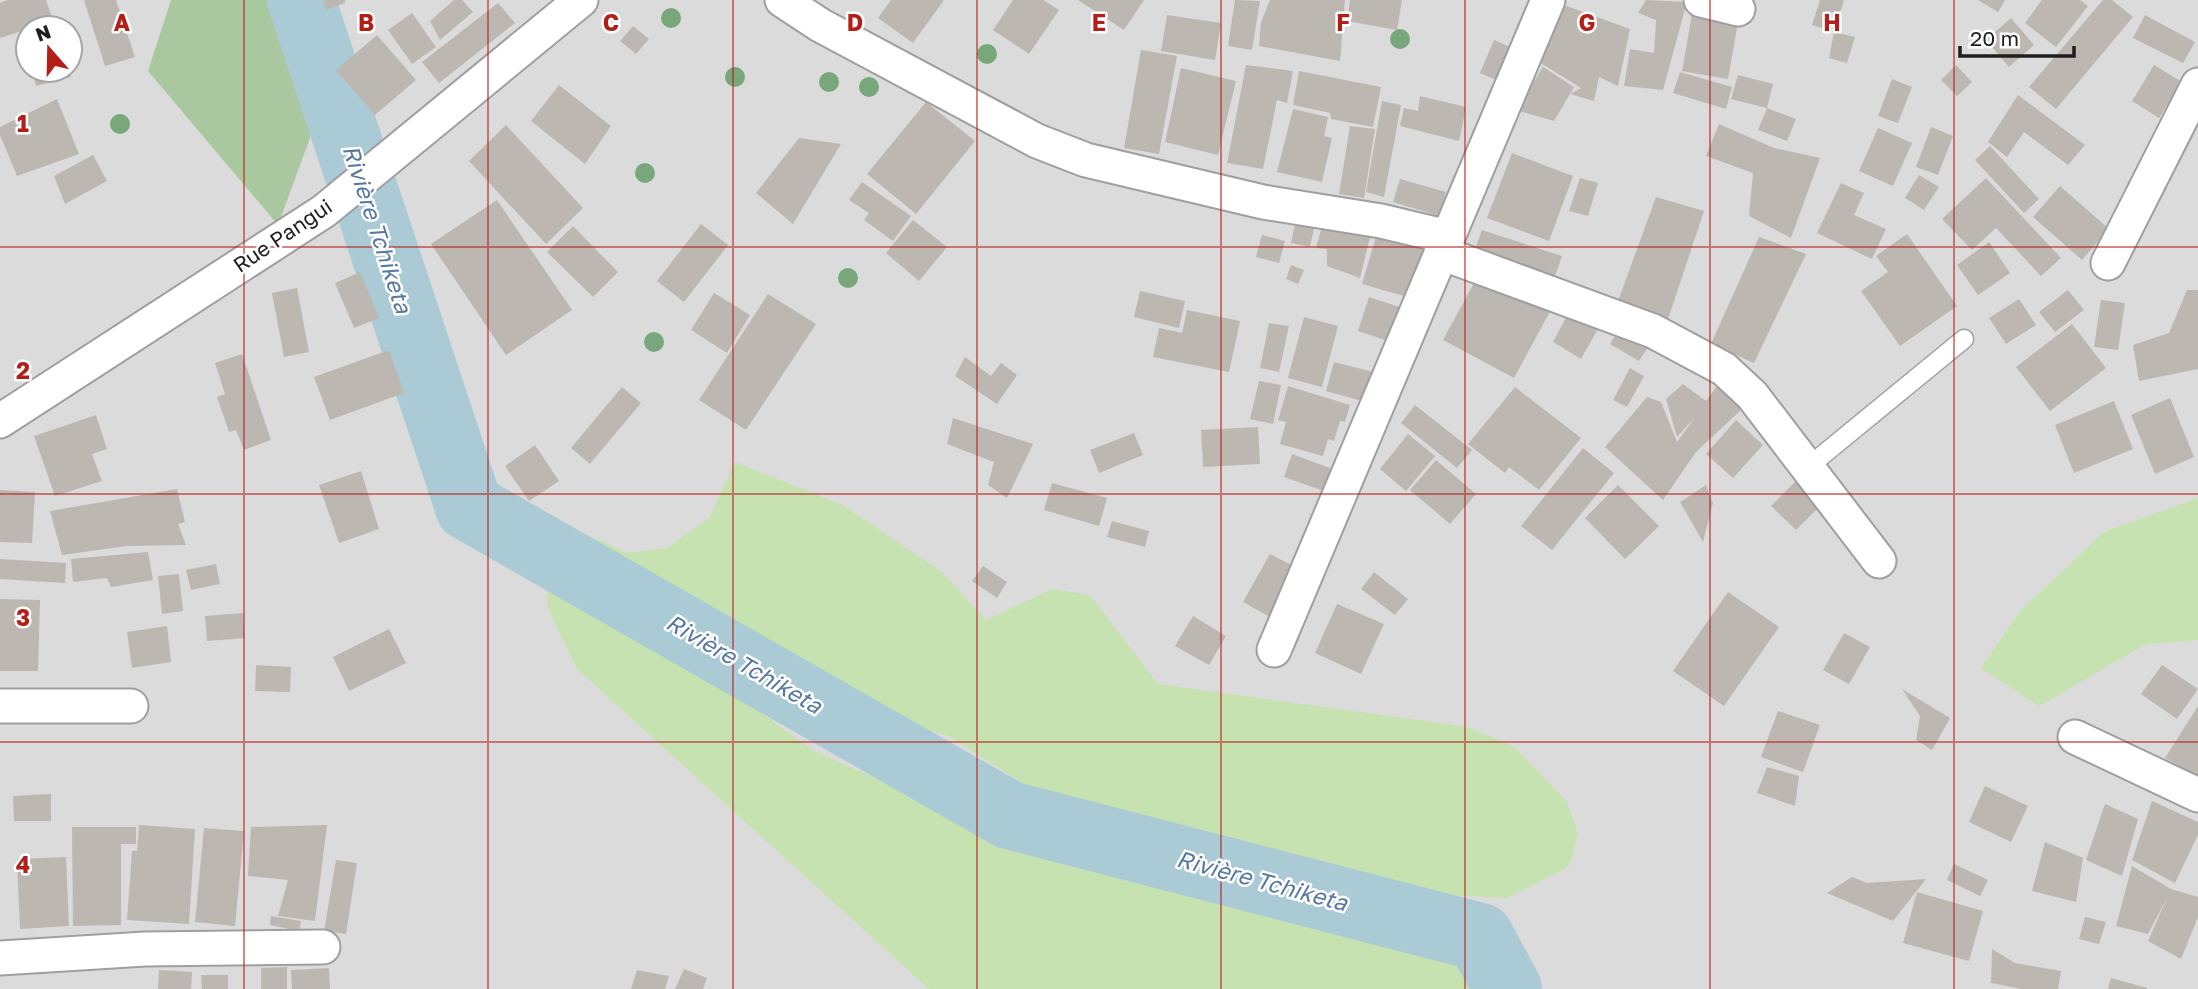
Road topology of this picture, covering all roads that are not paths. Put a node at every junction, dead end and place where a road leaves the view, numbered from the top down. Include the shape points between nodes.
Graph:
1 (581, 0) edge
2 (782, 0) edge
3 (1548, 0) edge
4 (1701, 0) edge
5 (1738, 9) dead end
6 (2198, 85) edge
7 (1444, 245) junction
8 (2108, 263) dead end
9 (1964, 340) dead end
10 (0, 421) edge
11 (1808, 467) junction
12 (1879, 561) dead end
13 (1274, 650) dead end
14 (0, 706) edge
15 (131, 706) dead end
16 (2076, 737) dead end
17 (2198, 794) edge
18 (323, 947) dead end
19 (0, 958) edge

1 - 10 street, Rue Pangui via 324,211
2 - 7 street via 1037,141 1086,160 1263,202 1381,221
3 - 7 street
4 - 5 street
6 - 8 street
7 - 11 street via 1653,331 1724,369 1752,395
7 - 13 street
9 - 11 lane
11 - 12 street
14 - 15 street
16 - 17 street
18 - 19 street via 145,949

